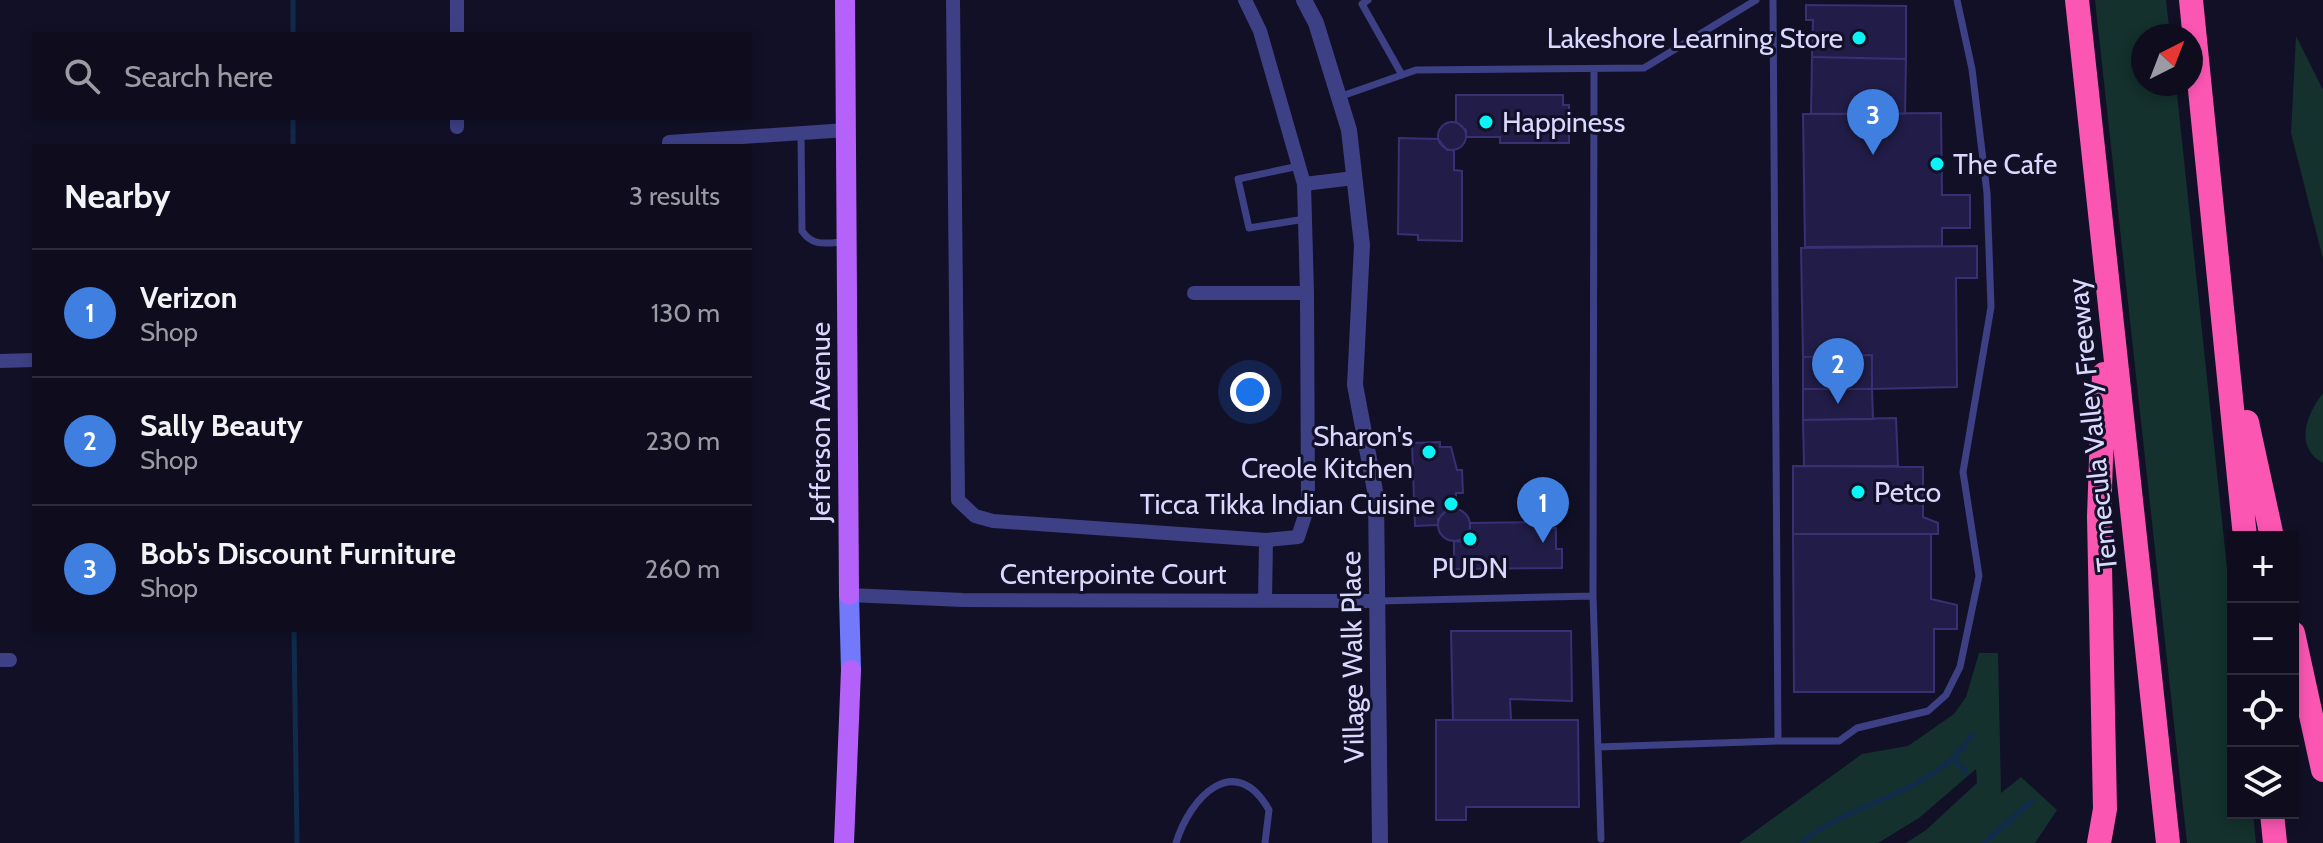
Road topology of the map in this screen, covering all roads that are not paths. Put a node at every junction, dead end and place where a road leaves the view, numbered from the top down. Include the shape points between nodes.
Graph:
1 (457, 0) edge
2 (845, 0) edge
3 (953, 0) edge
4 (1245, 0) edge
5 (1304, 0) edge
6 (1368, 0) edge
7 (1756, 0) edge
8 (1773, 0) edge
9 (1957, 0) edge
10 (2077, 0) edge
11 (2191, 0) edge
12 (457, 32) edge
13 (1594, 69) junction
14 (1402, 75) junction
15 (1339, 97) junction
16 (847, 130) junction
17 (801, 133) junction
18 (669, 144) edge
19 (1299, 166) junction
20 (1354, 178) junction
21 (1304, 184) junction
22 (1306, 219) junction
23 (847, 242) junction
24 (1194, 293) dead end
25 (1307, 293) junction
26 (2107, 293) junction
27 (2222, 313) junction
28 (32, 360) edge
29 (0, 361) edge
30 (2244, 531) edge
31 (2271, 531) edge
32 (1266, 540) junction
33 (849, 595) junction
34 (1593, 596) junction
35 (1265, 600) junction
36 (1377, 601) junction
37 (2299, 660) edge
38 (1778, 741) junction
39 (1598, 747) junction
40 (2323, 770) edge
41 (2273, 819) edge
42 (1601, 839) dead end
43 (844, 843) edge
44 (1176, 843) edge
45 (1265, 843) edge
46 (1380, 843) edge
47 (2099, 843) edge
48 (2168, 843) edge
49 (2275, 843) edge

1 - 12 street
2 - 16 main road, Jefferson Avenue
3 - 32 street via 958,500 975,516 993,521
4 - 19 street via 1260,31
5 - 15 street, Village Walk Place
6 - 14 lane via 1362,4
7 - 13 lane via 1644,68
8 - 38 lane
9 - 38 lane via 1972,69 1987,193 1991,307 1963,472 1979,576 1960,667 1946,695 1928,711 1857,728 1839,741
10 - 26 highway, Temecula Valley Freeway
11 - 27 highway
13 - 14 lane via 1416,70
13 - 34 lane
14 - 15 lane
15 - 20 street, Village Walk Place
16 - 17 street
16 - 23 main road, Jefferson Avenue
17 - 18 street
17 - 23 lane via 802,231 817,244
19 - 21 street
19 - 22 lane via 1238,179 1249,228
20 - 21 street
20 - 36 street, Village Walk Place via 1362,245 1355,385 1376,496
21 - 22 street
22 - 25 street
23 - 33 main road, Jefferson Avenue
24 - 25 street
25 - 32 street via 1308,506 1298,537
26 - 47 highway via 2099,517 2105,809
26 - 48 highway, Temecula Valley Freeway
27 - 30 highway
27 - 31 highway
28 - 29 street
32 - 35 street
33 - 35 street, Centerpointe Court
33 - 43 main road, Jefferson Avenue
34 - 36 lane
34 - 39 lane
35 - 36 street, Centerpointe Court
36 - 46 street, Village Walk Place
37 - 40 highway
38 - 39 lane
39 - 42 lane
41 - 49 highway
44 - 45 lane via 1202,800 1221,782 1235,780 1250,785 1269,810

